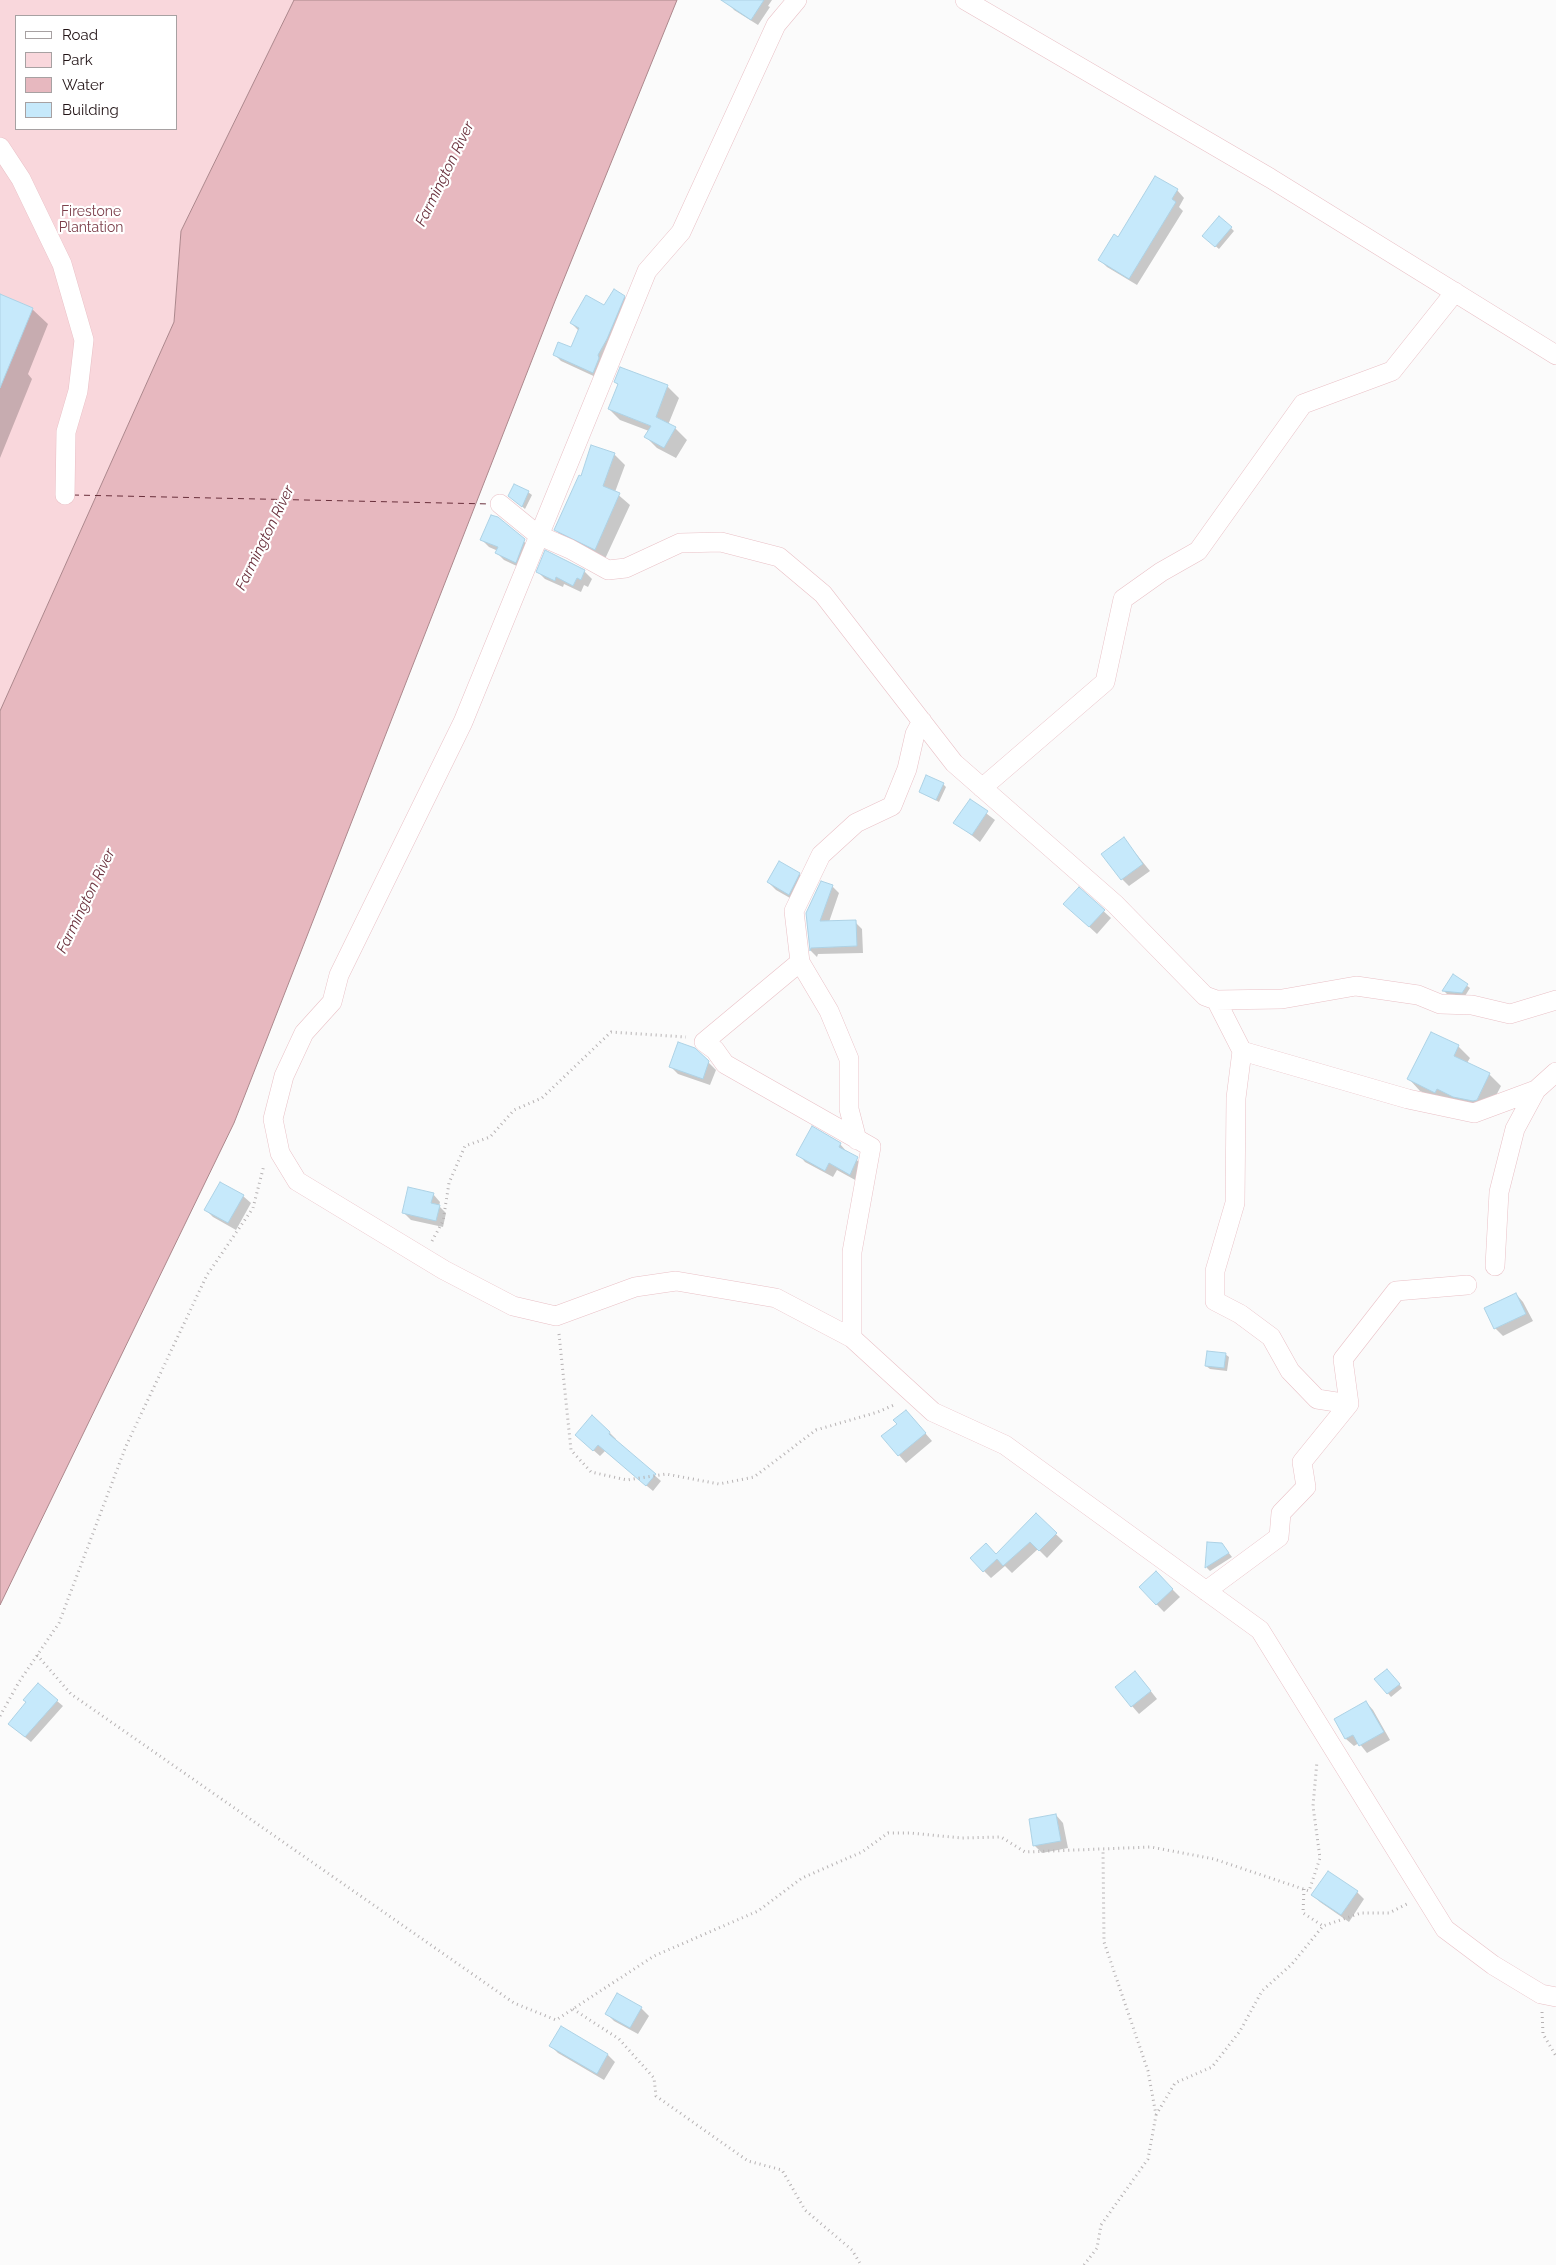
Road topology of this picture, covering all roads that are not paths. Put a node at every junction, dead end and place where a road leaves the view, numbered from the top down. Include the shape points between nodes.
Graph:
1 (797, 0) edge
2 (966, 0) edge
3 (0, 147) edge
4 (1454, 292) junction
5 (1556, 355) edge
6 (65, 494) dead end
7 (500, 504) dead end
8 (538, 535) junction
9 (922, 722) junction
10 (982, 788) junction
11 (800, 962) junction
12 (1216, 1000) junction
13 (1556, 1000) edge
14 (1242, 1051) junction
15 (1556, 1072) edge
16 (1536, 1090) junction
17 (858, 1140) junction
18 (1496, 1266) dead end
19 (1467, 1286) dead end
20 (852, 1338) junction
21 (1348, 1404) junction
22 (1206, 1591) junction
23 (1549, 1996) edge

1 - 8 street via 776,25 681,232 647,271
2 - 4 street via 1270,178
3 - 6 street via 21,179 62,264 84,340 78,391 66,432
4 - 5 street
4 - 10 street via 1392,371 1303,404 1198,551 1161,572 1124,599 1105,682
7 - 8 street
8 - 9 street via 608,570 626,568 680,543 721,542 779,558 823,594
8 - 20 street via 464,722 338,975 332,1002 304,1033 284,1076 273,1119 280,1153 297,1181 424,1258 513,1306 556,1316 635,1287 676,1281 776,1298
9 - 10 street via 954,763
9 - 11 street via 915,734 907,769 892,806 856,823 821,855 794,911
10 - 12 street via 1114,904 1205,996
11 - 17 street via 829,1011 848,1059 849,1109
11 - 17 street via 704,1042 725,1064
12 - 13 street via 1282,999 1356,986 1418,995 1440,1004 1472,1005 1510,1014
12 - 14 street
14 - 16 street via 1408,1099 1474,1113
14 - 21 street via 1236,1098 1235,1203 1215,1271 1215,1301 1240,1314 1271,1337 1290,1371 1317,1399
15 - 16 street
16 - 18 street via 1515,1129 1499,1192
17 - 20 street via 871,1147 852,1252
19 - 21 street via 1396,1291 1343,1359
20 - 22 street via 933,1412 1005,1445
21 - 22 street via 1302,1462 1306,1487 1281,1513 1279,1536
22 - 23 street via 1260,1630 1445,1928 1493,1965

